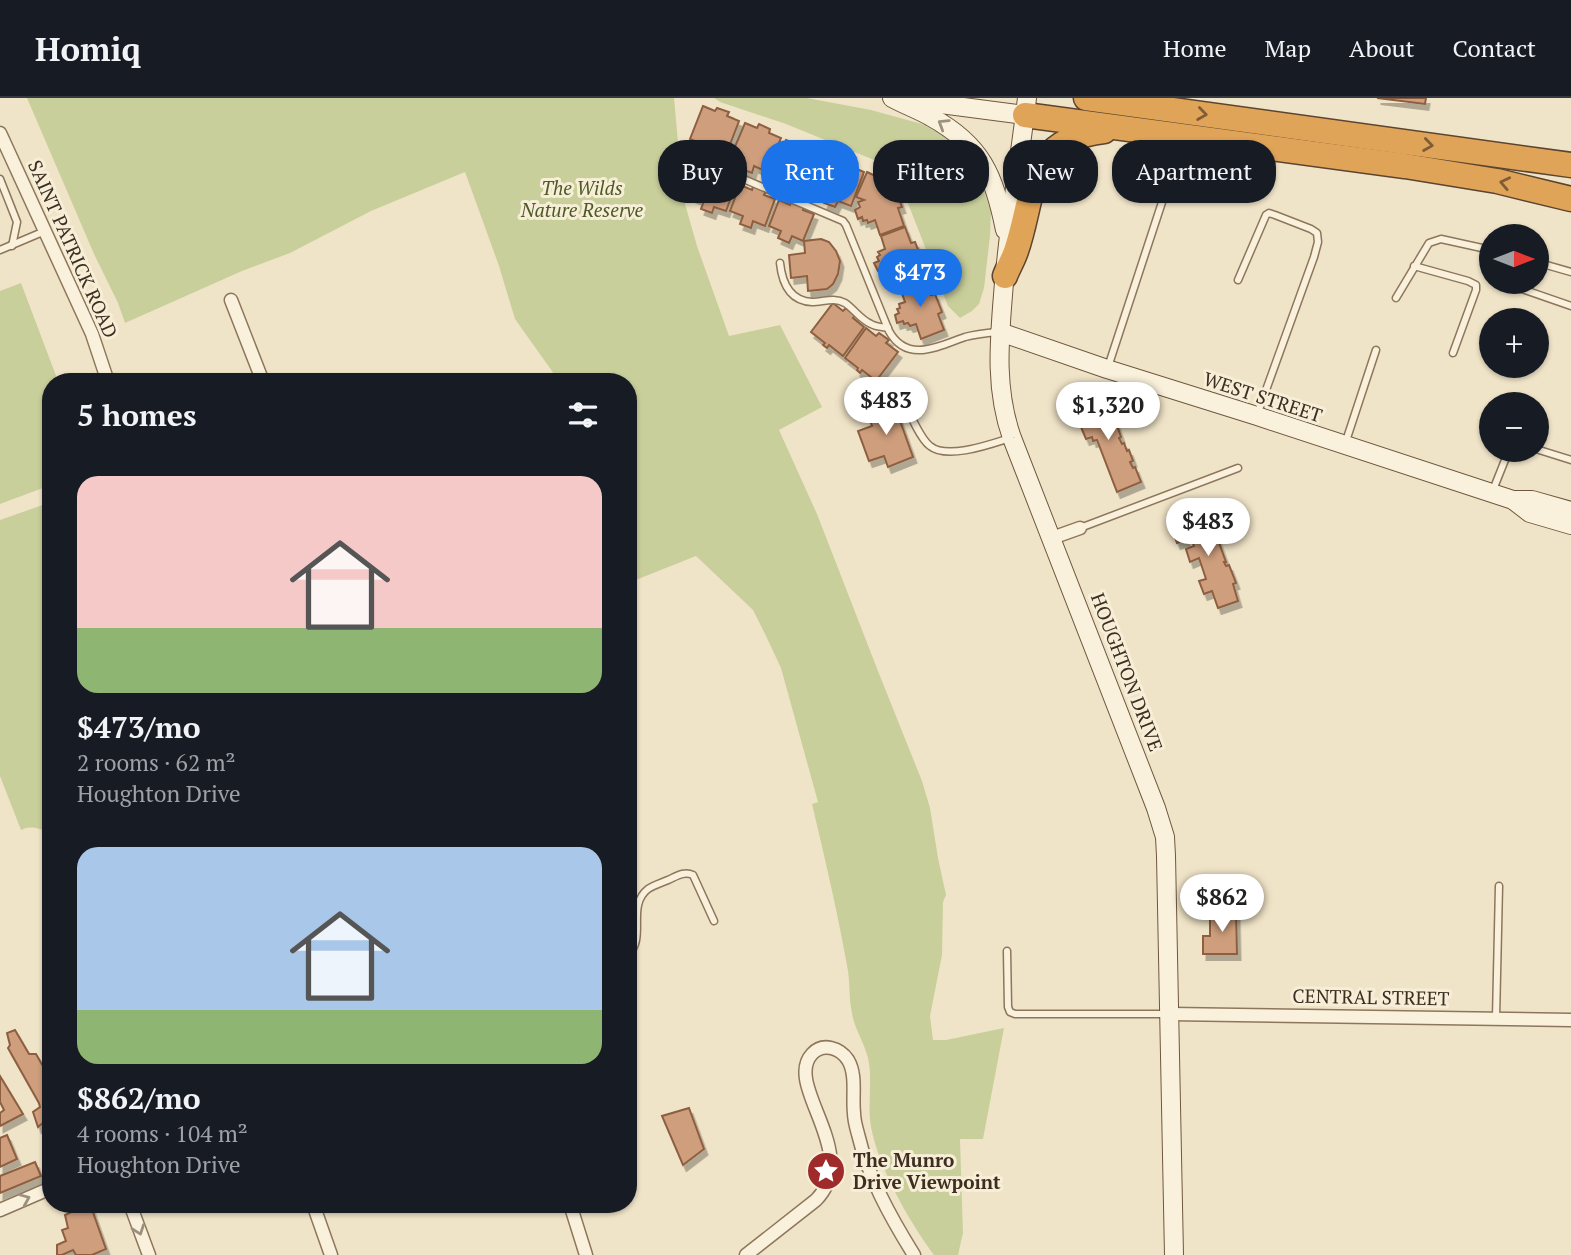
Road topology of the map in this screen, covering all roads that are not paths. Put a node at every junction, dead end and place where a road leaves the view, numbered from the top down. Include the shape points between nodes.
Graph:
1 (891, 98) edge
2 (1086, 98) edge
3 (1026, 107) edge
4 (1126, 129) junction
5 (0, 133) edge
6 (1571, 165) edge
7 (0, 179) edge
8 (747, 180) edge
9 (1571, 199) edge
10 (1162, 203) edge
11 (46, 231) junction
12 (1007, 244) junction
13 (12, 246) junction
14 (1479, 247) edge
15 (0, 250) edge
16 (780, 263) dead end
17 (1549, 265) edge
18 (1414, 266) junction
19 (1571, 272) edge
20 (1004, 276) junction
21 (1238, 280) dead end
22 (1536, 294) edge
23 (1396, 298) dead end
24 (231, 300) dead end
25 (1571, 306) edge
26 (888, 328) junction
27 (1000, 332) junction
28 (1376, 350) dead end
29 (1454, 353) dead end
30 (1107, 369) junction
31 (105, 373) edge
32 (260, 373) edge
33 (898, 388) dead end
34 (1257, 416) junction
35 (1012, 438) junction
36 (1345, 445) junction
37 (1549, 453) edge
38 (1571, 460) edge
39 (1504, 462) edge
40 (1238, 468) dead end
41 (1492, 493) junction
42 (1513, 500) junction
43 (1571, 511) edge
44 (1571, 525) edge
45 (1080, 528) joint
46 (1052, 538) junction
47 (1499, 886) dead end
48 (637, 910) edge
49 (715, 921) dead end
50 (1007, 951) dead end
51 (1170, 1014) junction
52 (1496, 1018) junction
53 (1571, 1020) edge
54 (42, 1192) edge
55 (0, 1210) edge
56 (133, 1213) edge
57 (316, 1213) edge
58 (573, 1213) edge
59 (149, 1255) edge
60 (331, 1255) edge
61 (586, 1255) edge
62 (746, 1255) edge
63 (914, 1255) edge
64 (1174, 1255) edge

1 - 3 main road
12 -> 1 main road via 995,187 978,154 947,126
2 -> 6 highway
3 - 4 highway
3 - 12 main road, HOUGHTON DRIVE
9 -> 4 highway via 1405,166
4 - 20 highway via 1077,137 1049,155 1036,175 1016,252
5 - 11 street, SAINT PATRICK ROAD
7 - 13 lane via 18,222
8 - 26 lane via 843,220
10 - 30 lane
11 - 13 lane
11 - 31 street, SAINT PATRICK ROAD
12 - 20 main road, HOUGHTON DRIVE
13 - 15 lane
14 - 18 lane via 1435,240
16 - 26 lane via 786,288 795,297 840,301 869,324
17 - 19 lane
18 - 23 lane
18 - 29 lane via 1476,285
20 - 27 main road, HOUGHTON DRIVE
21 - 34 lane via 1269,213 1317,233 1314,257
22 - 25 lane
24 - 32 street
26 - 27 lane via 897,343 921,350
27 - 30 main road, WEST STREET
27 - 35 main road, HOUGHTON DRIVE via 1001,397
28 - 36 lane
30 - 34 main road, WEST STREET
33 - 35 lane via 920,434 938,451
34 - 36 main road, WEST STREET
35 - 46 main road, HOUGHTON DRIVE
36 - 41 main road, WEST STREET
37 - 38 lane
39 - 41 lane
40 - 45 lane
41 - 42 main road, WEST STREET
42 - 43 main road, WEST STREET via 1532,500
42 - 44 main road, WEST STREET via 1530,513
45 - 46 street
46 - 51 main road, HOUGHTON DRIVE via 1163,828
47 - 52 lane
48 - 49 lane via 649,888 690,873
50 - 51 lane via 1008,1007 1015,1014
51 - 52 street, CENTRAL STREET
51 - 64 main road, HOUGHTON DRIVE
52 - 53 street, CENTRAL STREET
55 -> 54 street
56 -> 59 street
57 - 60 street
58 - 61 street
62 - 63 street via 816,1200 828,1183 830,1155 806,1071 812,1053 827,1047 844,1054 850,1065 861,1145 886,1206

